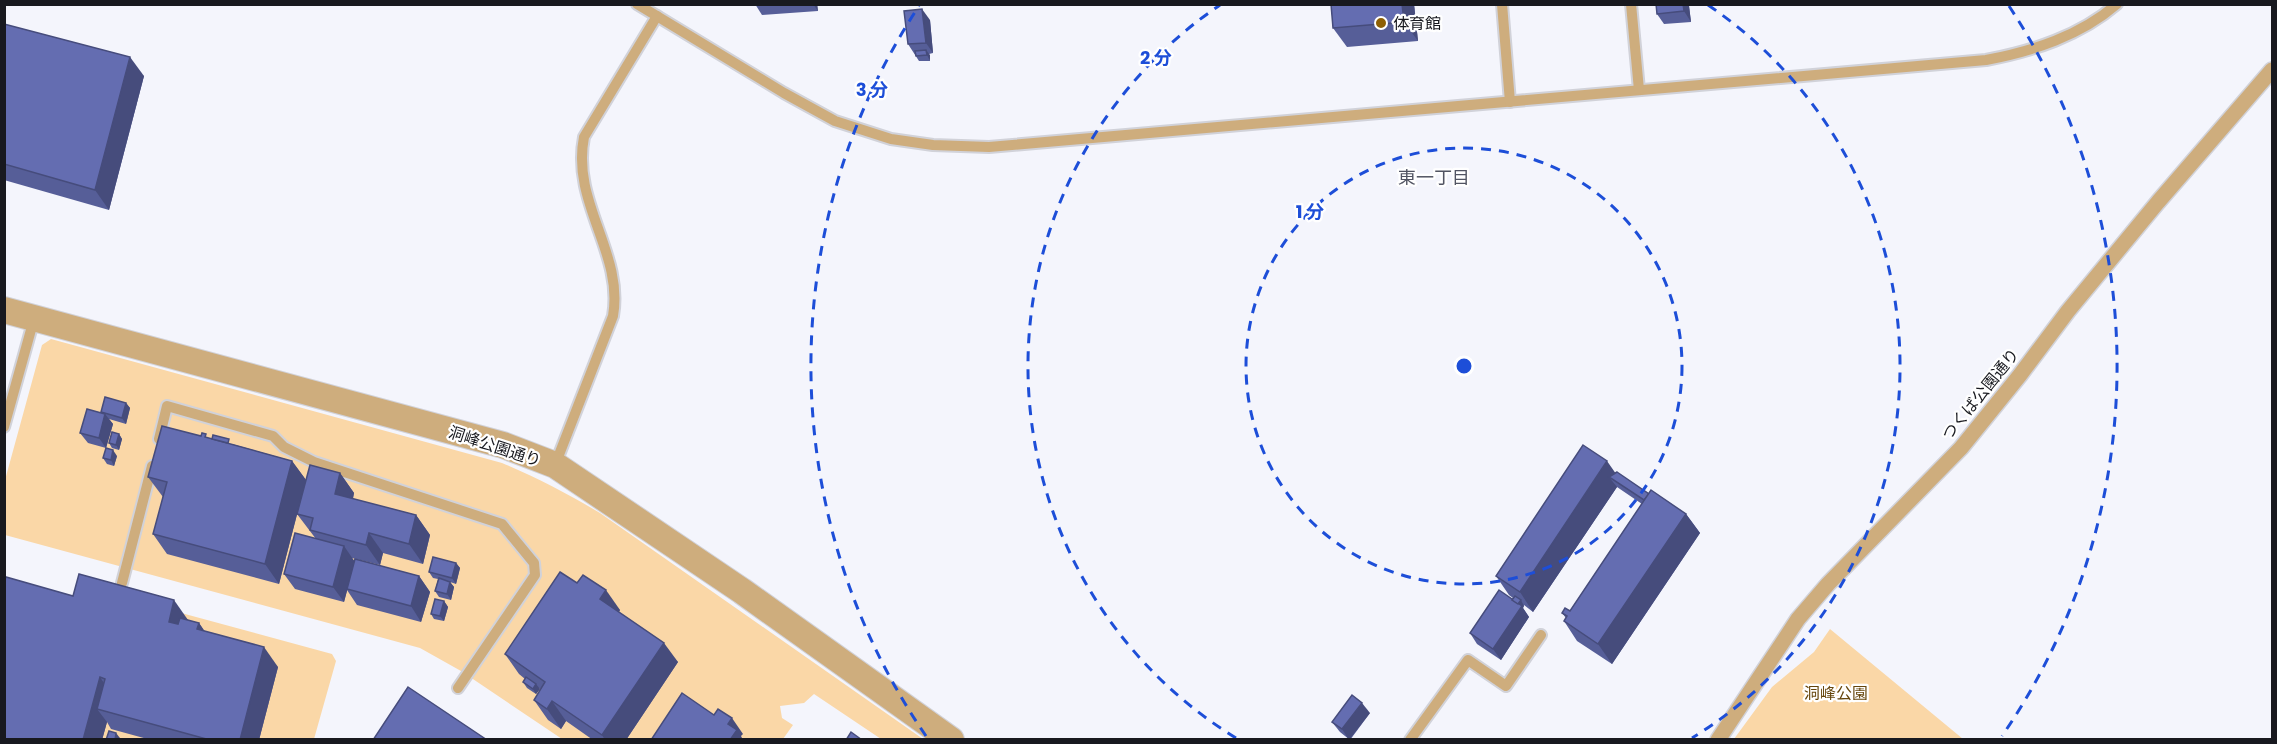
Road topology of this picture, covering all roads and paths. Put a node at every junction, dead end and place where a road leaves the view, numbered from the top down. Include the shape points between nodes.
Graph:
1 (637, 4) edge
2 (1502, 4) edge
3 (1631, 4) edge
4 (2117, 4) edge
5 (657, 16) junction
6 (2272, 70) edge
7 (1638, 90) junction
8 (1510, 102) junction
9 (4, 310) edge
10 (34, 318) junction
11 (8, 398) edge
12 (4, 427) edge
13 (555, 465) junction
14 (122, 583) edge
15 (1541, 635) dead end
16 (458, 688) dead end
17 (951, 740) edge
18 (1410, 740) edge
19 (1718, 740) edge

1 - 5 lane
2 - 8 lane
3 - 7 lane
4 - 7 lane via 2070,35 1986,60
5 - 8 lane via 835,121 891,140 933,145 989,147
5 - 13 lane via 584,137 582,180 615,282 616,300 614,316
6 - 19 street, つくば公園通り via 2068,310 1960,448 1798,619
7 - 8 lane
9 - 10 street, 洞峰公園通り
10 - 11 lane
10 - 13 street, 洞峰公園通り via 503,445
11 - 12 lane
13 - 17 street, 洞峰公園通り via 742,591
14 - 16 lane via 167,406 273,436 284,447 314,462 502,524 534,563 535,575
15 - 18 lane via 1506,686 1468,660

